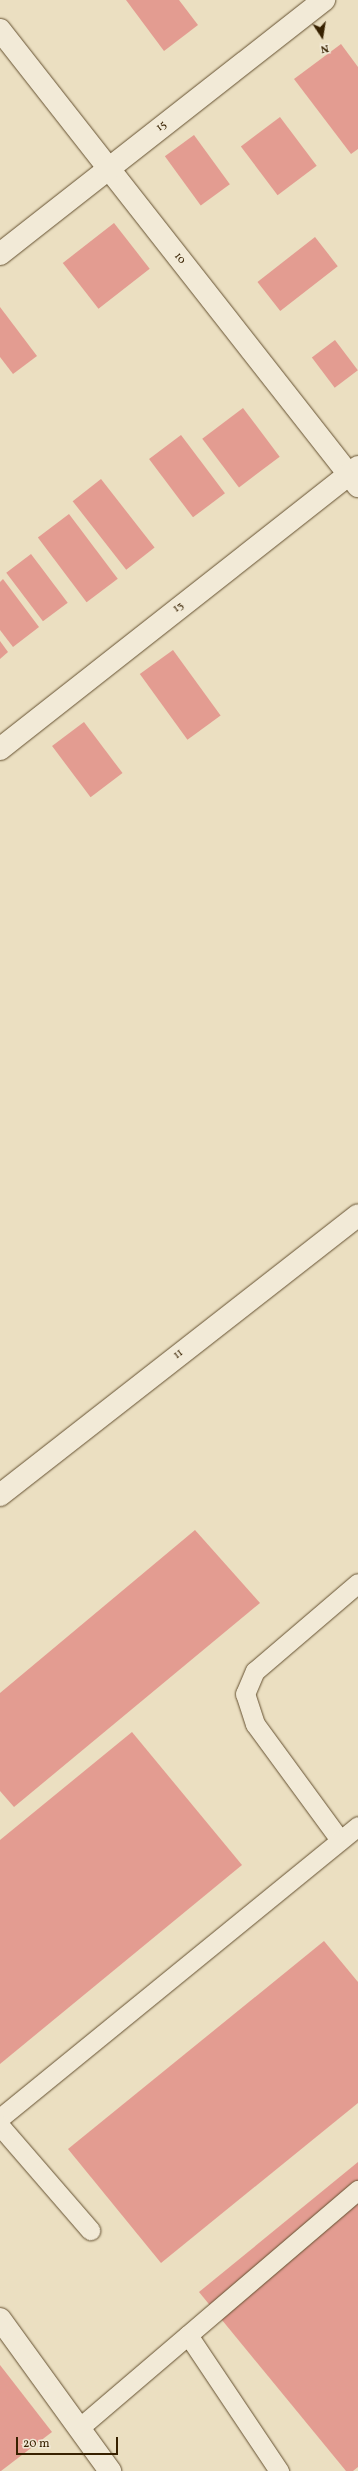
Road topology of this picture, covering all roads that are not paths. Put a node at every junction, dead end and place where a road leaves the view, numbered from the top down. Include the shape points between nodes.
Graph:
1 (324, 0) edge
2 (0, 30) edge
3 (108, 169) junction
4 (0, 254) edge
5 (355, 476) edge
6 (0, 749) edge
7 (358, 1215) edge
8 (0, 1495) edge
9 (358, 1583) edge
10 (358, 1826) edge
11 (340, 1840) junction
12 (0, 2118) edge
13 (0, 2126) edge
14 (358, 2190) edge
15 (90, 2230) dead end
16 (0, 2319) edge
17 (188, 2335) junction
18 (79, 2428) junction
19 (110, 2471) edge
20 (279, 2471) edge

1 - 3 street, 15
2 - 3 street, 10
3 - 4 street, 15
3 - 5 street, 10
5 - 6 street, 13
7 - 8 street, 11
9 - 11 lane via 256,1671 245,1694 255,1724
10 - 11 lane
11 - 12 lane
13 - 15 lane
14 - 17 lane
16 - 18 street
17 - 18 lane
17 - 20 lane
18 - 19 street

